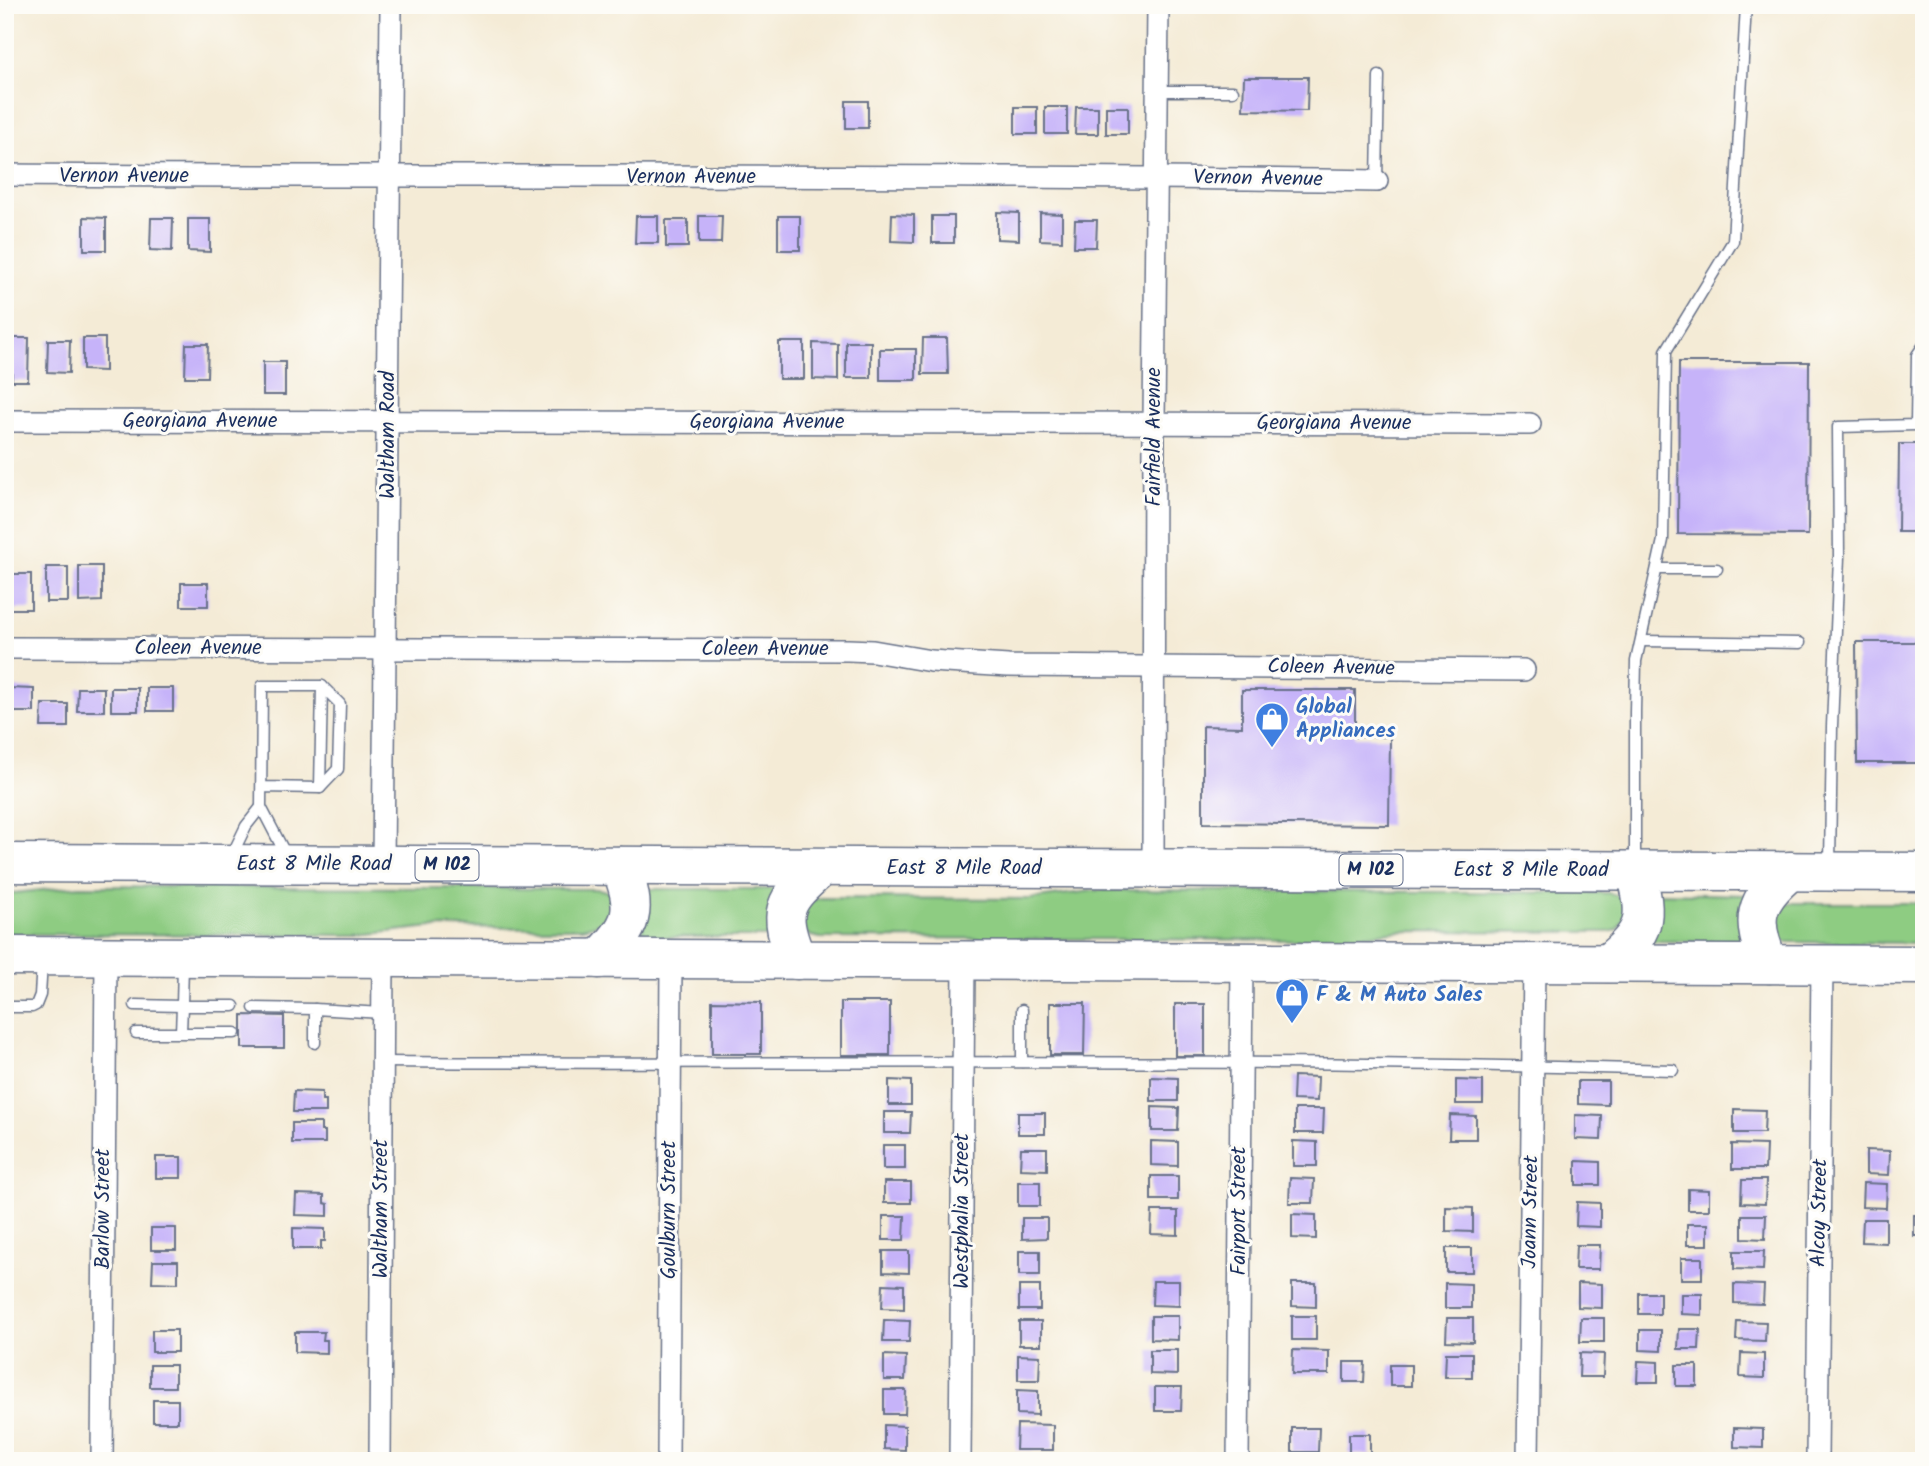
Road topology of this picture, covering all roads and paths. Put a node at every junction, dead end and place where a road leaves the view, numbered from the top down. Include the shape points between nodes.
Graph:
1 (391, 5) edge
2 (1158, 5) edge
3 (1746, 5) edge
4 (1379, 76) dead end
5 (1157, 91) junction
6 (1233, 91) dead end
7 (5, 175) edge
8 (389, 177) junction
9 (1156, 177) junction
10 (1377, 181) joint
11 (1924, 345) edge
12 (5, 421) edge
13 (388, 421) junction
14 (1154, 423) junction
15 (1530, 424) dead end
16 (1657, 569) junction
17 (1717, 569) dead end
18 (1642, 641) junction
19 (1800, 643) dead end
20 (5, 648) edge
21 (386, 649) junction
22 (1153, 667) junction
23 (1524, 670) dead end
24 (322, 686) junction
25 (262, 787) junction
26 (320, 789) junction
27 (261, 807) junction
28 (5, 863) edge
29 (228, 864) junction
30 (290, 864) junction
31 (383, 864) junction
32 (620, 866) junction
33 (821, 868) junction
34 (1153, 869) junction
35 (1636, 871) junction
36 (1790, 871) junction
37 (1830, 872) junction
38 (1924, 872) edge
39 (24, 957) edge
40 (106, 957) junction
41 (183, 957) junction
42 (383, 957) junction
43 (599, 959) junction
44 (671, 959) junction
45 (797, 960) junction
46 (964, 960) junction
47 (1242, 961) junction
48 (1534, 963) junction
49 (1608, 963) junction
50 (1769, 964) junction
51 (1822, 965) junction
52 (1924, 965) edge
53 (135, 1005) dead end
54 (181, 1006) junction
55 (234, 1006) dead end
56 (5, 1007) edge
57 (254, 1008) dead end
58 (315, 1009) junction
59 (1022, 1010) dead end
60 (382, 1013) junction
61 (136, 1032) dead end
62 (181, 1032) junction
63 (235, 1033) dead end
64 (315, 1043) dead end
65 (381, 1062) junction
66 (1022, 1062) junction
67 (669, 1063) junction
68 (963, 1063) junction
69 (1240, 1064) junction
70 (1532, 1066) junction
71 (1673, 1070) dead end
72 (102, 1461) edge
73 (380, 1461) edge
74 (668, 1461) edge
75 (960, 1461) edge
76 (1238, 1461) edge
77 (1528, 1461) edge
78 (1817, 1461) edge

1 - 8 street, Waltham Road
2 - 5 street, Fairfield Avenue
3 - 16 lane via 1733,241 1666,351 1663,540
4 - 10 lane
5 - 6 lane
5 - 9 street, Fairfield Avenue
7 - 8 street, Vernon Avenue
8 - 9 street, Vernon Avenue
8 - 13 street, Waltham Road
9 - 10 street, Vernon Avenue
9 - 14 street, Fairfield Avenue
11 - 37 lane via 1917,355 1916,425 1838,427
12 - 13 street, Georgiana Avenue
13 - 14 street, Georgiana Avenue
13 - 21 street, Waltham Road
14 - 15 street, Georgiana Avenue
14 - 22 street, Fairfield Avenue
16 - 17 lane
16 - 18 lane
18 - 19 lane
18 - 35 lane via 1636,661
20 - 21 street, Coleen Avenue
21 - 22 street, Coleen Avenue via 848,650 1008,666
21 - 31 street, Waltham Road
22 - 23 street, Coleen Avenue
22 - 34 street, Fairfield Avenue
24 - 25 lane via 262,686
24 - 26 lane
24 - 26 lane via 340,704 338,769
25 - 26 lane
25 - 27 lane
27 - 29 lane
27 - 30 lane
28 - 29 highway, East 8 Mile Road / M 102
29 - 30 highway, East 8 Mile Road / M 102
30 - 31 highway, East 8 Mile Road / M 102
31 - 32 highway, East 8 Mile Road / M 102
32 - 33 highway, East 8 Mile Road / M 102
32 - 43 highway via 630,895 630,919 618,941
33 - 34 highway, East 8 Mile Road / M 102
33 - 45 highway via 797,888 786,909 786,932
34 - 35 highway, East 8 Mile Road / M 102
35 - 36 highway, East 8 Mile Road / M 102
35 - 49 highway via 1641,925 1636,937
36 - 37 highway, East 8 Mile Road / M 102
36 - 50 highway via 1772,887 1758,912 1758,935
37 - 38 highway, East 8 Mile Road / M 102
39 - 40 highway
39 - 56 lane via 40,995 32,1007
40 - 41 highway
40 - 72 street, Barlow Street
41 - 42 highway
41 - 54 lane
42 - 43 highway
42 - 60 street, Waltham Street
43 - 44 highway
44 - 45 highway
44 - 67 street, Goulburn Street
45 - 46 highway
46 - 47 highway
46 - 68 street, Westphalia Street
47 - 48 highway
47 - 69 street, Fairport Street
48 - 49 highway
48 - 70 street, Joann Street
49 - 50 highway
50 - 51 highway
51 - 52 highway
51 - 78 street, Alcoy Street
53 - 54 lane
54 - 55 lane
54 - 62 lane
57 - 58 lane
58 - 60 lane
58 - 64 lane
59 - 66 lane
60 - 65 street, Waltham Street
61 - 62 lane
62 - 63 lane
65 - 67 lane
65 - 73 street, Waltham Street
66 - 68 lane
66 - 69 lane
67 - 68 lane
67 - 74 street, Goulburn Street
68 - 75 street, Westphalia Street
69 - 70 lane
69 - 76 street, Fairport Street
70 - 71 lane
70 - 77 street, Joann Street

